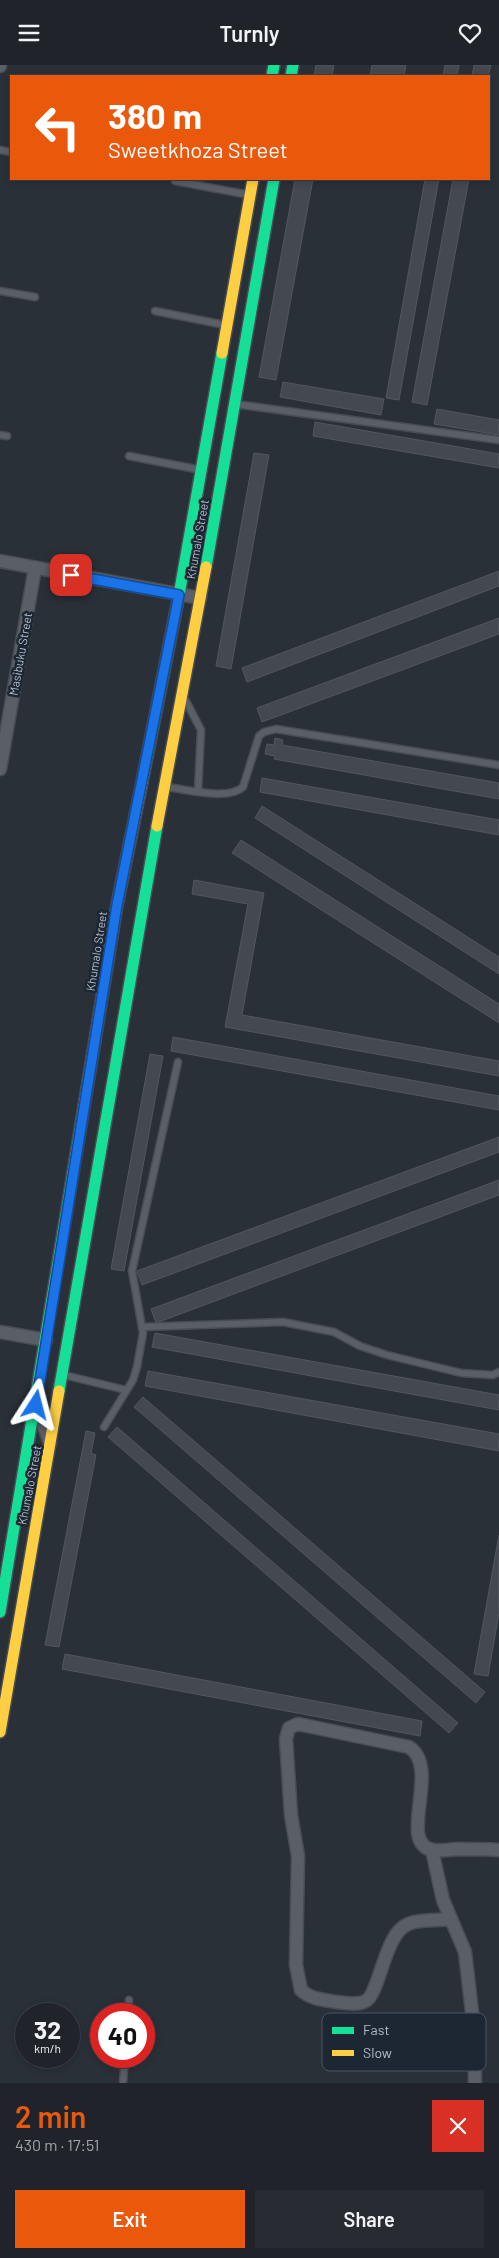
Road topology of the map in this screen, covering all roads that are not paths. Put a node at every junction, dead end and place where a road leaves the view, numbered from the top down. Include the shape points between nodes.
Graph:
1 (254, 180) edge
2 (274, 180) edge
3 (175, 181) dead end
4 (251, 195) junction
5 (0, 291) edge
6 (36, 297) dead end
7 (156, 311) dead end
8 (227, 325) junction
9 (234, 403) junction
10 (499, 440) edge
11 (129, 456) dead end
12 (201, 471) junction
13 (0, 561) edge
14 (34, 568) junction
15 (179, 595) junction
16 (200, 598) junction
17 (183, 695) junction
18 (499, 765) edge
19 (0, 769) edge
20 (164, 787) junction
21 (198, 791) junction
22 (178, 1062) dead end
23 (142, 1327) junction
24 (0, 1332) edge
25 (46, 1340) junction
26 (499, 1372) edge
27 (63, 1374) junction
28 (126, 1389) junction
29 (36, 1405) junction
30 (104, 1427) dead end
31 (50, 1445) junction
32 (0, 1612) edge
33 (0, 1732) edge
34 (432, 1850) junction
35 (499, 1850) edge
36 (451, 1919) junction
37 (129, 2000) dead end
38 (129, 2003) edge
39 (472, 2013) edge
40 (124, 2068) edge
41 (123, 2083) edge

1 - 4 street, Khumalo Street
2 - 9 street, Khumalo Street
3 - 4 lane
4 - 8 street, Khumalo Street
5 - 6 lane
7 - 8 lane
8 - 12 street, Khumalo Street
9 - 10 lane
9 - 16 street, Khumalo Street
11 - 12 lane
12 - 15 street, Khumalo Street
13 - 14 street
14 - 15 street
14 - 19 street, Masibuku Street
15 - 16 street
15 - 25 street, Khumalo Street via 117,905
16 - 17 street, Khumalo Street
17 - 20 street, Khumalo Street
17 - 21 lane via 200,724
18 - 21 lane via 276,729 259,736 243,787 238,792 225,795
20 - 21 lane
20 - 27 street, Khumalo Street
22 - 23 lane via 132,1271
23 - 26 lane via 283,1322 334,1332 387,1355 461,1373 493,1375
23 - 28 lane via 137,1367
24 - 25 street
25 - 29 street, Khumalo Street
27 - 28 lane
27 - 31 street, Khumalo Street
28 - 30 lane
29 - 31 street
29 - 32 street, Khumalo Street
31 - 33 street, Khumalo Street
34 - 35 street
34 - 36 street via 443,1900
34 - 36 street via 418,1835 423,1778 421,1762 415,1751 387,1741 298,1724 289,1728 286,1739 298,1870 296,1965 301,1990 309,1996 351,2004 368,2000 398,1931 413,1922
36 - 39 street via 465,1952
37 - 38 lane
40 - 41 lane

